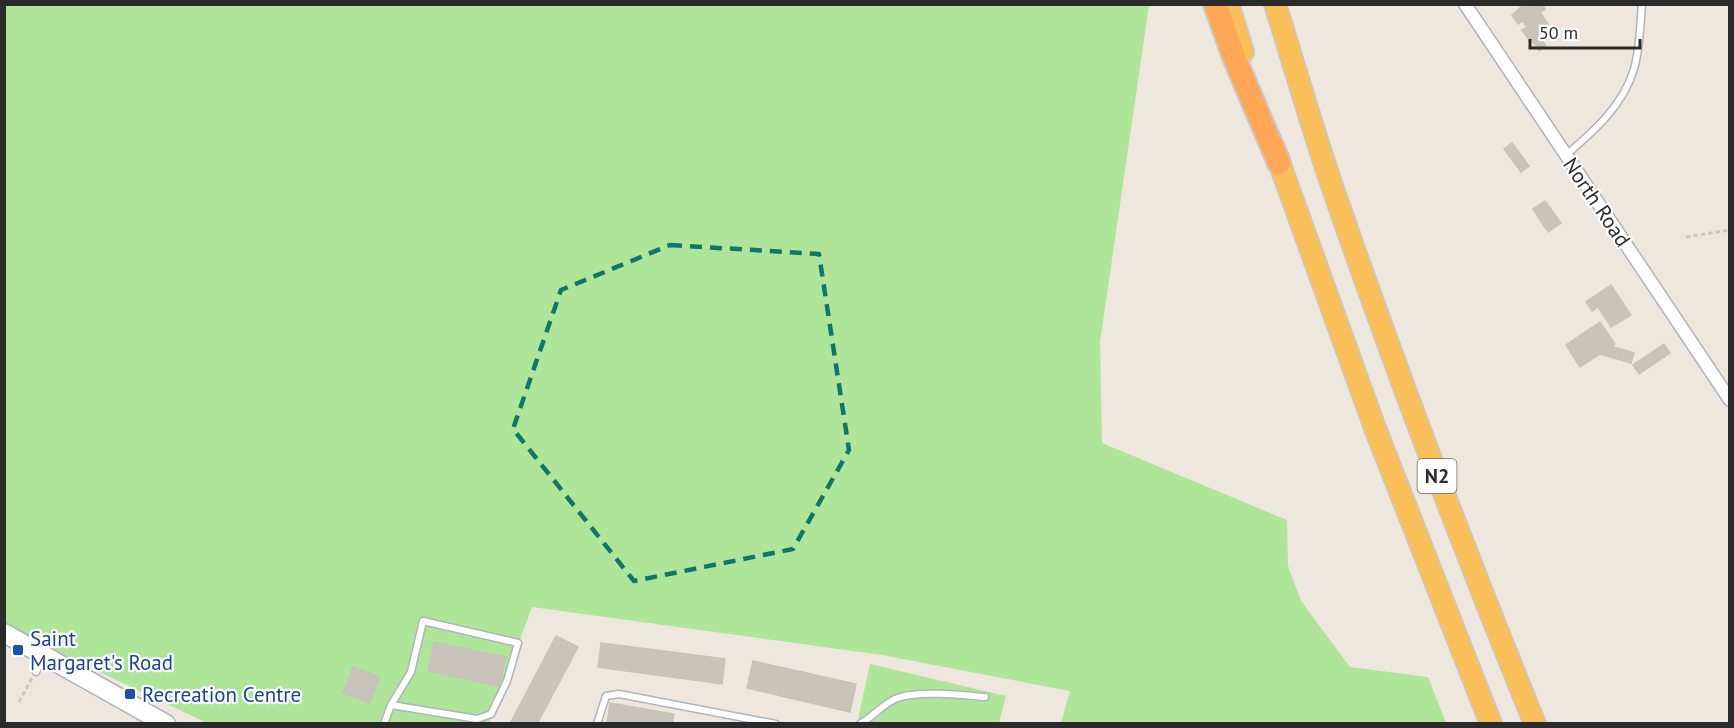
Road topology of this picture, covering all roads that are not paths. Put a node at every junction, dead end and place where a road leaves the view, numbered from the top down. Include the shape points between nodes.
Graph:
1 (1215, 4) edge
2 (1275, 4) edge
3 (1642, 4) edge
4 (1228, 5) edge
5 (1467, 6) edge
6 (1566, 155) junction
7 (1280, 163) junction
8 (1730, 400) edge
9 (4, 633) edge
10 (985, 697) dead end
11 (391, 705) junction
12 (166, 723) edge
13 (384, 723) edge
14 (597, 723) edge
15 (776, 723) edge
16 (860, 723) edge
17 (1491, 723) edge
18 (1535, 723) edge

1 - 7 highway
2 - 18 highway, N2 via 1330,181 1418,428
3 - 6 lane via 1634,70 1621,98 1598,127
4 - 7 highway, N2
5 - 6 street, North Road
6 - 8 street, North Road
7 - 17 highway, N2 via 1375,428
9 - 12 main road via 40,663
10 - 16 lane via 917,695 895,699
11 - 11 lane via 477,719 491,714 507,681 518,643 423,621 411,672
11 - 13 lane
14 - 15 lane via 606,696 619,693

